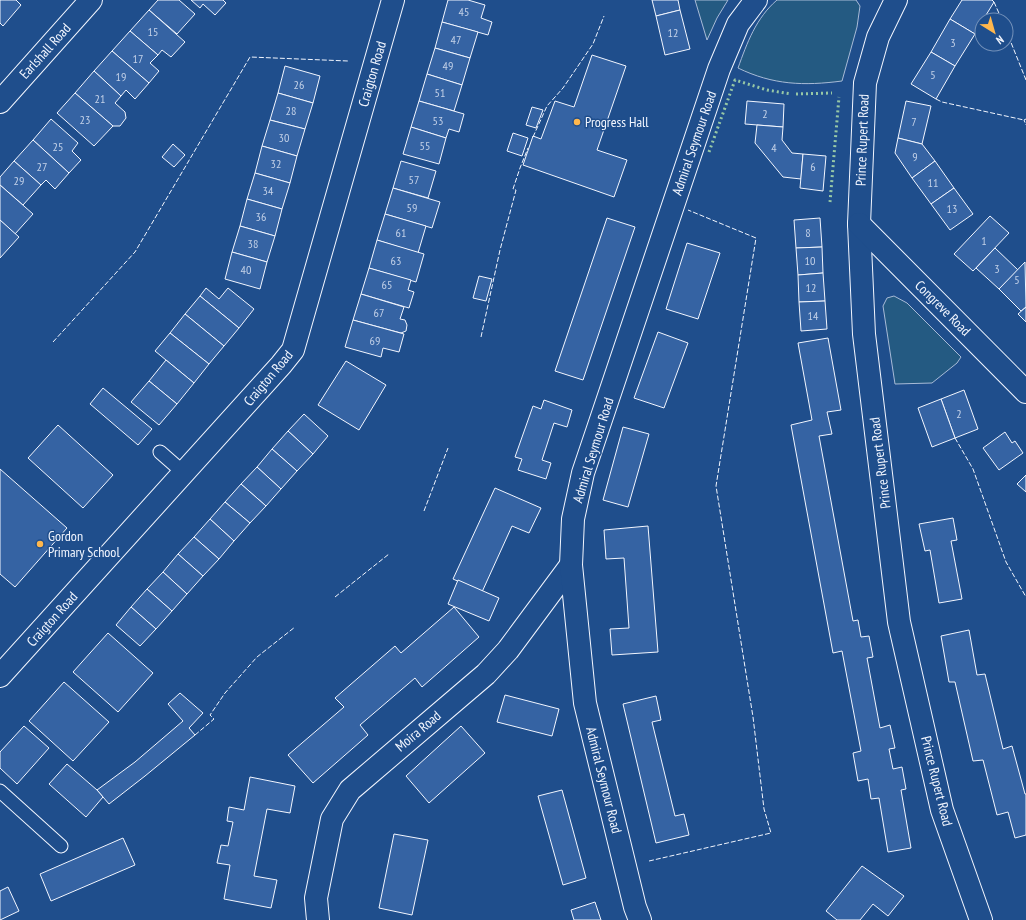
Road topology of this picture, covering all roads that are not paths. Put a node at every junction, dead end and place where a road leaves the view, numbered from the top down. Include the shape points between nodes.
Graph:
1 (91, 0) edge
2 (393, 0) edge
3 (756, 0) edge
4 (896, 0) edge
5 (0, 102) edge
6 (859, 224) junction
7 (1026, 392) edge
8 (160, 452) dead end
9 (184, 473) junction
10 (571, 565) junction
11 (0, 676) edge
12 (0, 791) edge
13 (61, 846) dead end
14 (318, 920) edge
15 (640, 920) edge
16 (981, 920) edge

1 - 5 street, Earlshall Road
2 - 9 street, Craigton Road via 292,350
3 - 10 street, Admiral Seymour Road via 738,24 719,69 583,473 573,519
4 - 6 street, Prince Rupert Road via 878,37 864,83
6 - 7 street, Congreve Road
6 - 16 street, Prince Rupert Road via 864,334 899,622 942,810
8 - 9 lane
9 - 11 street, Craigton Road
10 - 14 street, Moira Road via 508,650 486,674 350,790 332,819 316,898
10 - 15 street, Admiral Seymour Road via 585,703
12 - 13 lane

